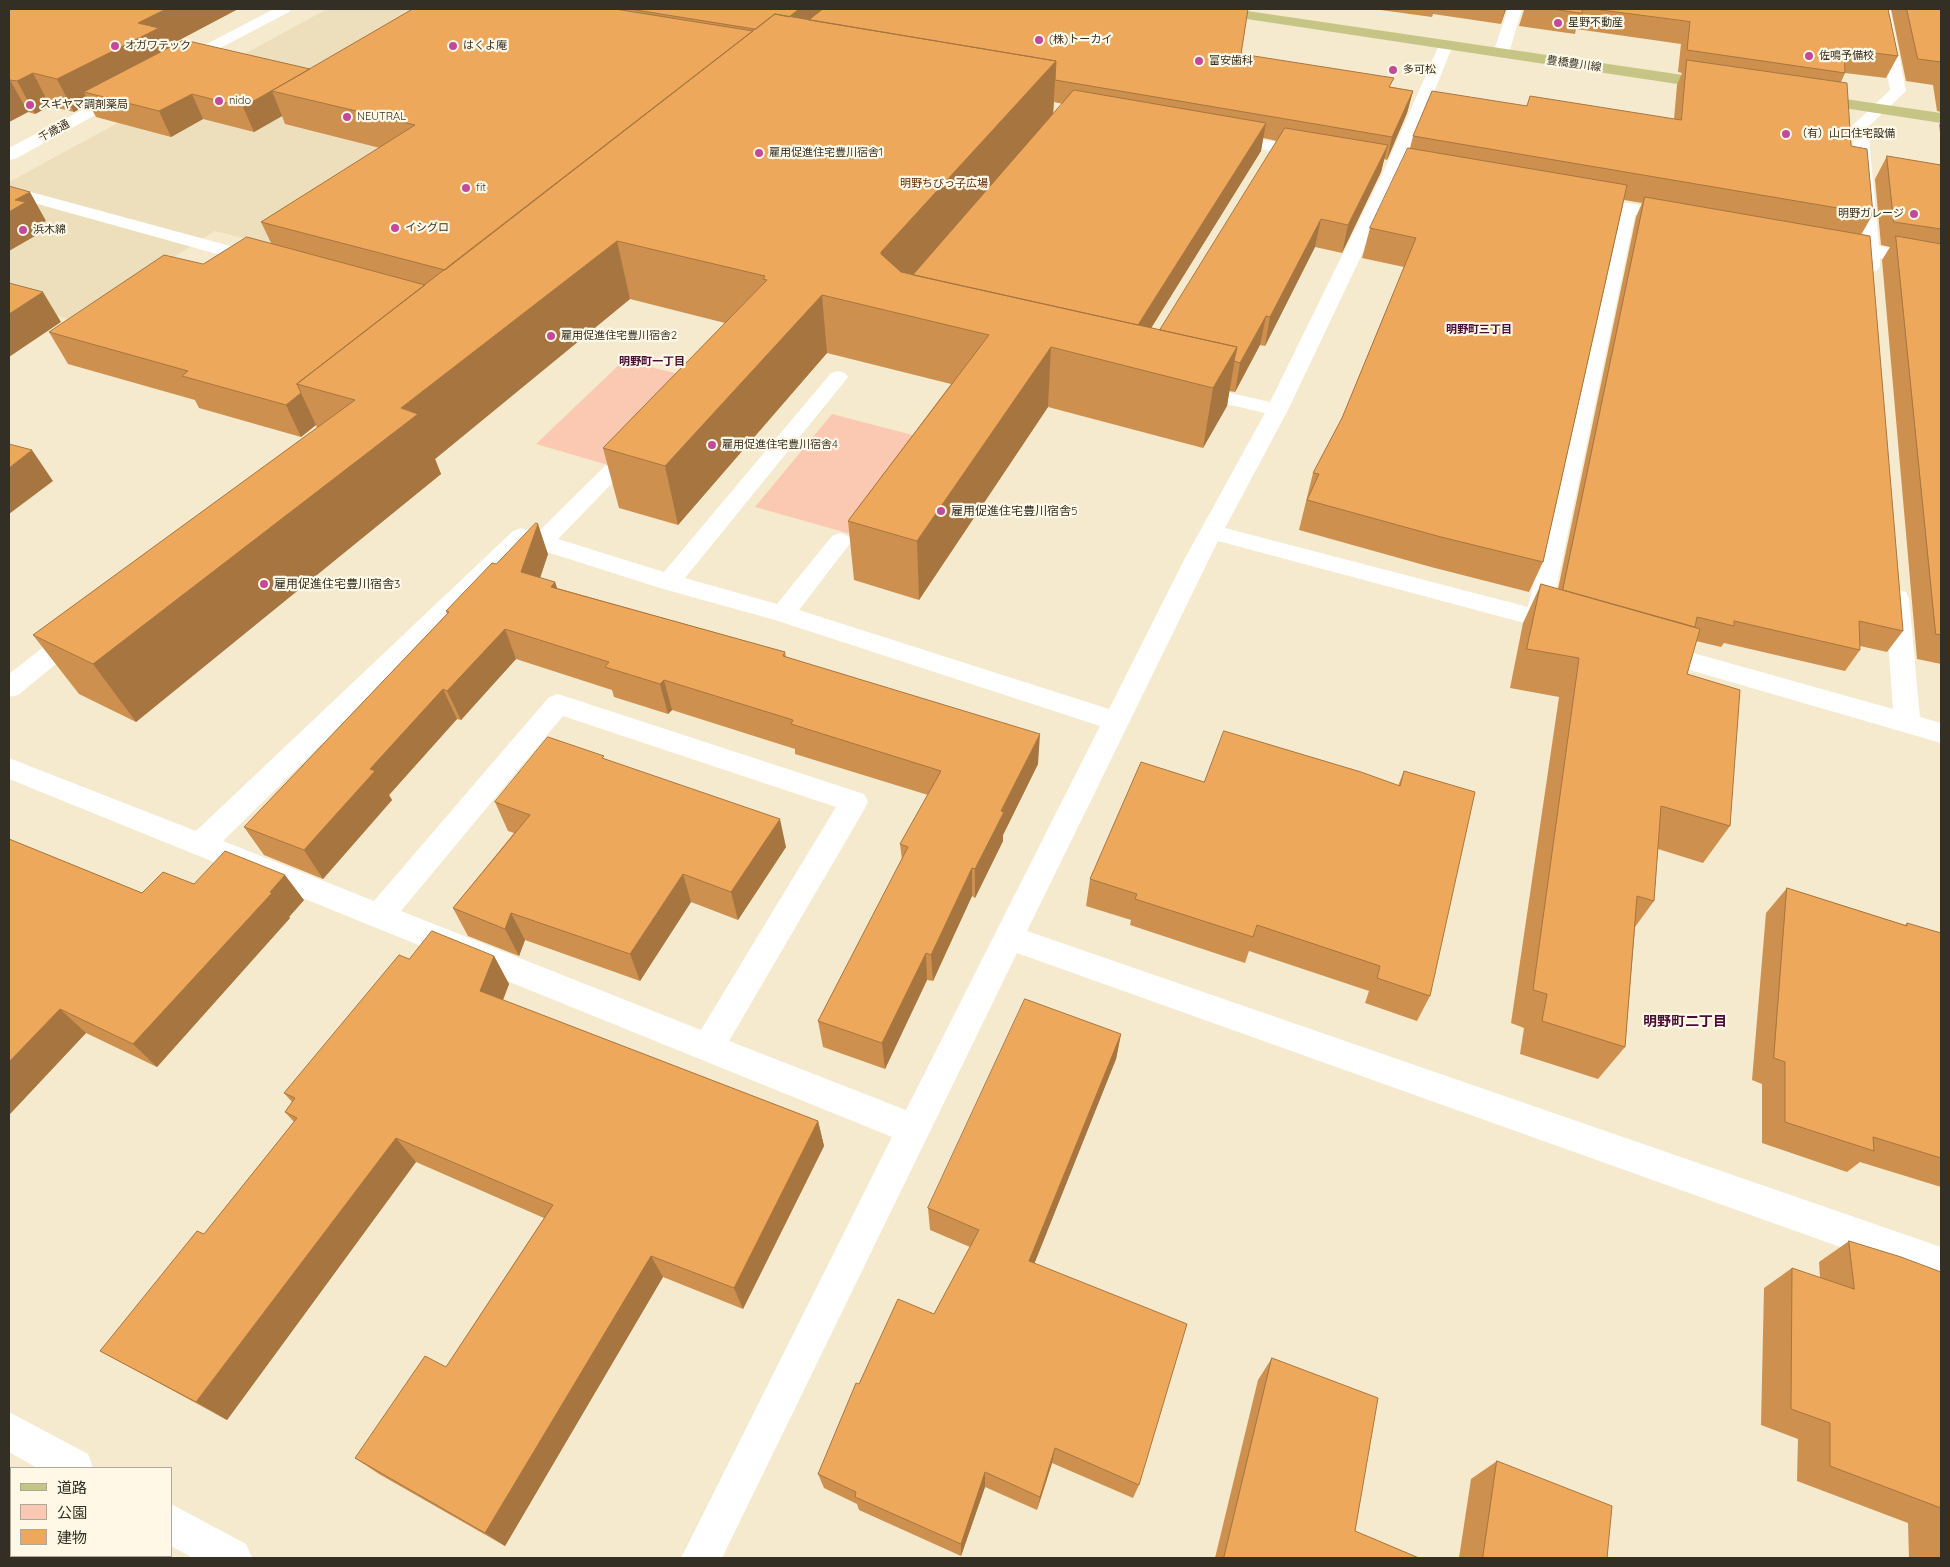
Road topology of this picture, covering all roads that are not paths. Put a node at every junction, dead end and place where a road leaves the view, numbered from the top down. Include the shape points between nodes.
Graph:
1 (284, 9) edge
2 (1207, 9) edge
3 (1515, 9) edge
4 (1883, 9) edge
5 (1446, 45) junction
6 (1501, 54) junction
7 (164, 72) edge
8 (138, 86) edge
9 (1732, 88) edge
10 (1791, 96) edge
11 (1879, 108) junction
12 (1941, 118) edge
13 (1206, 135) edge
14 (1274, 147) junction
15 (9, 155) edge
16 (1320, 155) edge
17 (1264, 163) edge
18 (9, 191) edge
19 (1570, 198) edge
20 (1628, 208) junction
21 (1696, 220) edge
22 (1822, 241) edge
23 (1870, 250) junction
24 (1941, 263) edge
25 (278, 265) edge
26 (1873, 289) edge
27 (838, 377) dead end
28 (1171, 386) edge
29 (1277, 410) junction
30 (613, 471) edge
31 (1211, 532) junction
32 (840, 541) dead end
33 (542, 542) junction
34 (1896, 576) edge
35 (669, 582) junction
36 (783, 614) junction
37 (1538, 617) junction
38 (93, 620) edge
39 (1585, 631) edge
40 (1632, 645) edge
41 (9, 688) edge
42 (1116, 721) junction
43 (1907, 724) junction
44 (1941, 733) edge
45 (9, 768) edge
46 (200, 845) junction
47 (379, 916) junction
48 (1010, 938) junction
49 (707, 1048) junction
50 (913, 1129) junction
51 (1941, 1265) edge
52 (9, 1431) edge
53 (72, 1467) edge
54 (172, 1525) edge
55 (232, 1558) edge
56 (701, 1558) edge

1 - 7 street
2 - 5 main road, 豊橋豊川線
3 - 6 street
4 - 11 street via 1898,91
5 - 6 main road, 豊橋豊川線
5 - 29 street via 1394,168
6 - 9 main road, 豊橋豊川線
8 - 15 street, 千歳通
10 - 11 main road
11 - 12 main road
11 - 23 street via 1860,126
13 - 14 street
14 - 16 street
14 - 17 street
18 - 25 street
19 - 20 street
20 - 21 street
20 - 37 street
22 - 23 street
23 - 24 street
23 - 26 street
27 - 35 street
28 - 29 street
29 - 31 street
30 - 33 street
31 - 37 street
31 - 42 street
32 - 36 street
33 - 35 street
33 - 46 street via 521,536
34 - 43 street
35 - 36 street
36 - 42 street
37 - 39 street
38 - 41 street
40 - 43 street
42 - 48 street
43 - 44 street
45 - 46 street
46 - 47 street
47 - 49 street
47 - 49 street via 558,704 854,802
48 - 50 street
48 - 51 street
49 - 50 street
50 - 56 street
52 - 53 street
54 - 55 street

